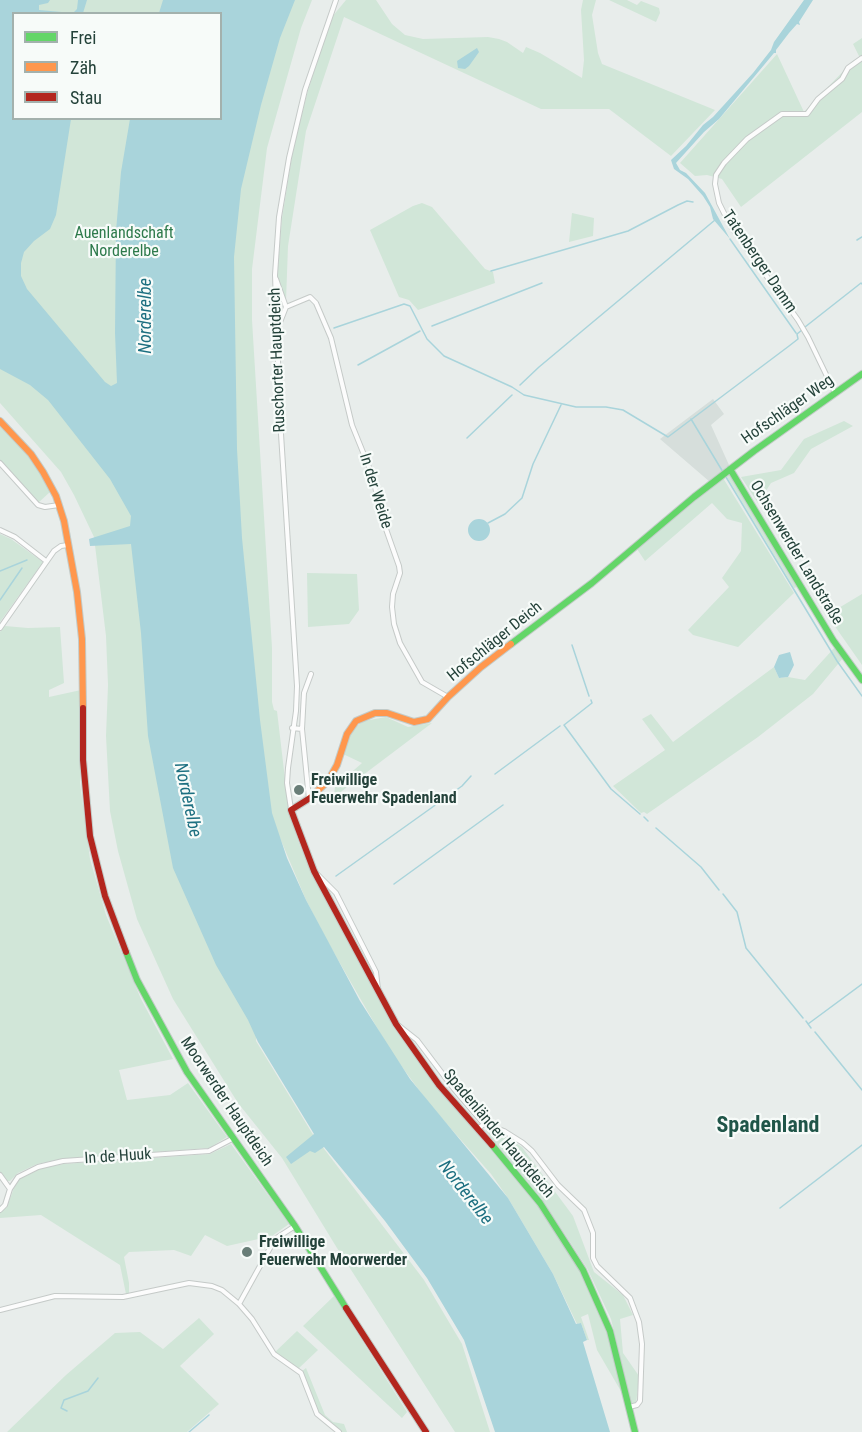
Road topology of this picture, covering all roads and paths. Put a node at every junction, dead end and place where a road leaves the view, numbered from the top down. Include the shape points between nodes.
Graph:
1 (336, 0) edge
2 (862, 58) edge
3 (275, 275) junction
4 (286, 306) junction
5 (276, 333) junction
6 (862, 374) edge
7 (836, 393) junction
8 (0, 421) edge
9 (0, 463) edge
10 (726, 472) junction
11 (59, 505) junction
12 (0, 530) edge
13 (68, 545) junction
14 (46, 561) junction
15 (0, 628) edge
16 (311, 674) dead end
17 (862, 680) edge
18 (448, 697) junction
19 (292, 728) junction
20 (302, 729) junction
21 (309, 799) junction
22 (291, 810) junction
23 (396, 1024) junction
24 (484, 1124) junction
25 (478, 1130) junction
26 (232, 1138) junction
27 (0, 1176) edge
28 (10, 1189) junction
29 (0, 1210) edge
30 (295, 1226) junction
31 (239, 1304) junction
32 (0, 1310) edge
33 (629, 1407) junction
34 (339, 1432) edge
35 (426, 1432) edge
36 (634, 1432) edge

1 - 3 street, Ruschorter Hauptdeich via 305,90 289,158
2 - 7 street, Tatenberger Damm via 807,114 782,114 747,139 724,163 715,184 730,225 808,337
3 - 4 street
3 - 5 street, Ruschorter Hauptdeich
4 - 5 street
4 - 18 street, In der Weide via 310,297 327,326 352,425 373,477 399,566 392,607 400,643 422,682
5 - 19 street, Ruschorter Hauptdeich via 297,686
6 - 7 street, Hofschläger Weg
7 - 10 street, Hofschläger Weg
8 - 11 street, Moorwerder Hauptdeich via 37,463
9 - 11 street via 38,505
10 - 17 street, Ochsenwerder Landstraße
10 - 18 street, Hofschläger Deich
11 - 13 street, Moorwerder Hauptdeich
12 - 14 street
13 - 14 street via 57,548
13 - 26 street, Moorwerder Hauptdeich via 82,639 85,798 99,877 145,997 181,1063
14 - 15 street
16 - 20 street via 304,693
18 - 21 street, Hofschläger Deich via 421,722 387,713 356,721 332,774
19 - 20 street
19 - 22 street, Ruschorter Hauptdeich via 287,783
20 - 21 street
21 - 22 street, Hofschläger Deich
22 - 23 street, Spadenländer Hauptdeich via 314,871
23 - 24 street via 417,1040
23 - 25 street, Spadenländer Hauptdeich via 439,1085
24 - 25 street
24 - 33 street via 504,1131 532,1151 584,1210 593,1233 593,1258 597,1266 630,1298 639,1322 642,1366 640,1401
25 - 33 street, Spadenländer Hauptdeich via 540,1203 583,1270 610,1331
26 - 28 street, In de Huuk via 209,1151 50,1163 23,1173
26 - 30 street, Moorwerder Hauptdeich
27 - 28 street
28 - 29 street
30 - 31 street via 275,1239
30 - 35 street, Moorwerder Hauptdeich
31 - 32 street via 222,1290 189,1282 123,1297 56,1296
31 - 34 street via 274,1354 301,1373 317,1414
33 - 36 street, Spadenländer Hauptdeich

